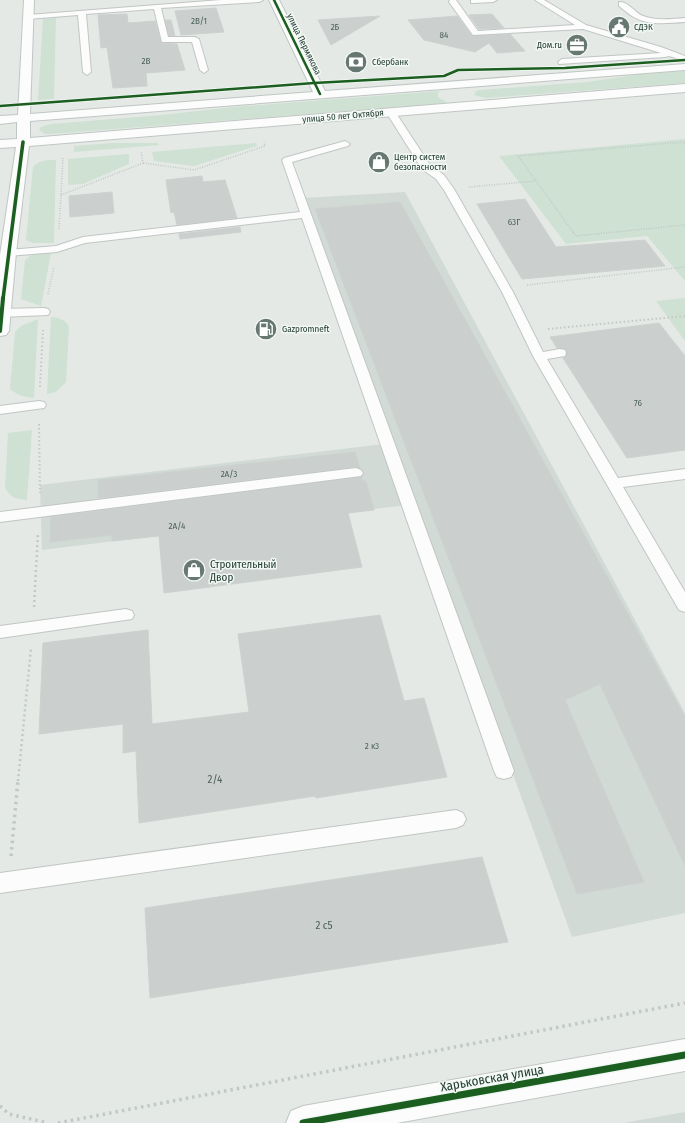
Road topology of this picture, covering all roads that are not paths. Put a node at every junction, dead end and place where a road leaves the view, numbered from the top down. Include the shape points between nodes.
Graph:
1 (29, 0) edge
2 (259, 0) edge
3 (274, 0) edge
4 (493, 0) edge
5 (539, 0) edge
6 (474, 1) dead end
7 (453, 2) dead end
8 (622, 4) dead end
9 (157, 6) junction
10 (82, 12) junction
11 (28, 17) junction
12 (685, 20) edge
13 (583, 26) junction
14 (673, 55) junction
15 (685, 59) edge
16 (562, 62) dead end
17 (685, 67) edge
18 (204, 70) dead end
19 (87, 72) dead end
20 (471, 83) junction
21 (685, 88) edge
22 (320, 94) junction
23 (484, 104) junction
24 (391, 112) junction
25 (23, 118) junction
26 (0, 120) edge
27 (23, 142) junction
28 (0, 144) edge
29 (345, 144) dead end
30 (306, 214) junction
31 (8, 253) junction
32 (44, 312) road end
33 (1, 313) edge
34 (0, 331) edge
35 (557, 354) road end
36 (539, 356) junction
37 (39, 405) road end
38 (0, 410) edge
39 (356, 473) dead end
40 (685, 474) edge
41 (613, 484) junction
42 (0, 517) edge
43 (685, 606) edge
44 (126, 615) dead end
45 (0, 632) edge
46 (504, 771) dead end
47 (456, 819) dead end
48 (4, 882) edge
49 (685, 1055) edge
50 (303, 1123) edge

1 - 11 main road
2 - 9 lane
3 - 22 main road, улица Пермякова
4 - 6 lane
5 - 13 lane
7 - 13 lane via 476,33
8 - 12 lane via 635,15 646,18
9 - 10 lane
9 - 18 lane via 165,40 196,39
10 - 11 lane
10 - 19 lane
11 - 25 main road
13 - 14 lane
14 - 15 lane
14 - 16 lane
17 - 20 main road
20 - 22 main road
20 - 23 main road via 456,90 456,95
21 - 23 main road, улица 50 лет Октября
22 - 25 main road
23 - 24 main road, улица 50 лет Октября
24 - 27 main road, улица 50 лет Октября
24 - 36 lane via 426,167 440,177 449,189 506,288
25 - 26 main road
25 - 27 main road
27 - 28 main road, улица 50 лет Октября
27 - 31 main road
29 - 30 lane via 286,160
30 - 31 lane via 83,240 57,249
30 - 46 lane
31 - 33 main road
32 - 33 lane
33 - 34 main road
35 - 36 lane
36 - 41 lane
37 - 38 lane
39 - 42 lane
40 - 41 lane
41 - 43 lane
44 - 45 lane
47 - 48 lane
49 - 50 main road, Харьковская улица

